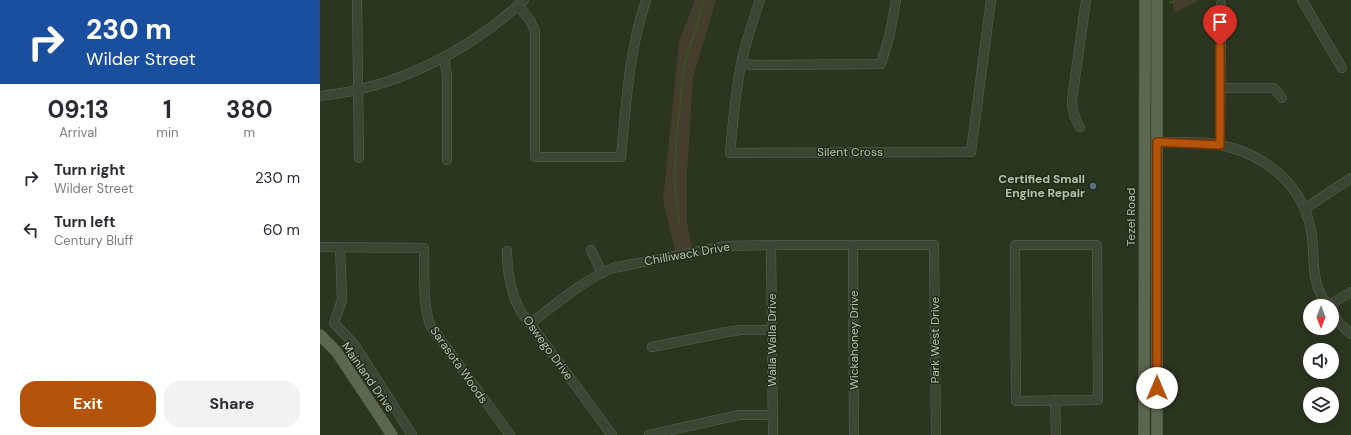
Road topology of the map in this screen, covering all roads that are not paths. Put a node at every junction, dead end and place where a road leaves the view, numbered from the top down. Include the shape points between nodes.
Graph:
1 (357, 0) edge
2 (646, 0) edge
3 (760, 0) edge
4 (896, 0) edge
5 (992, 0) edge
6 (1086, 0) edge
7 (1145, 0) edge
8 (1158, 0) edge
9 (1302, 0) edge
10 (521, 3) edge
11 (1220, 4) dead end
12 (444, 57) junction
13 (741, 64) junction
14 (1342, 68) dead end
15 (1220, 88) junction
16 (359, 90) junction
17 (320, 96) edge
18 (1282, 98) dead end
19 (1080, 127) dead end
20 (1145, 142) junction
21 (1157, 142) junction
22 (1220, 145) junction
23 (358, 158) dead end
24 (447, 160) dead end
25 (1351, 178) edge
26 (1304, 210) junction
27 (853, 244) junction
28 (772, 245) junction
29 (934, 245) joint
30 (320, 247) edge
31 (340, 247) junction
32 (591, 250) dead end
33 (507, 251) dead end
34 (602, 273) junction
35 (1351, 292) edge
36 (1324, 299) edge
37 (1339, 301) edge
38 (1339, 322) edge
39 (530, 324) junction
40 (772, 330) junction
41 (1351, 334) edge
42 (320, 335) edge
43 (652, 347) dead end
44 (1055, 400) junction
45 (773, 415) junction
46 (392, 435) edge
47 (412, 435) edge
48 (510, 435) edge
49 (612, 435) edge
50 (649, 435) edge
51 (773, 435) edge
52 (854, 435) edge
53 (936, 435) edge
54 (1056, 435) edge
55 (1144, 435) edge
56 (1157, 435) edge

1 - 16 street
2 - 10 street via 635,38 621,157 535,157 534,31
3 - 13 street
4 - 13 street via 881,64
5 - 13 street, Silent Cross via 971,152 730,153
6 - 19 street via 1072,100 1074,119
7 - 20 main road, Tezel Road
8 - 21 main road
9 - 14 street
10 - 12 street via 470,42
11 - 15 street
12 - 16 street via 400,78
12 - 24 street via 447,76
15 - 18 street via 1274,88
15 - 22 street
16 - 17 street
16 - 23 street
20 - 21 street
20 - 55 main road, Tezel Road
21 - 22 street
21 - 56 main road
22 - 26 street via 1251,154 1270,165 1294,189
25 - 26 street
26 - 36 street via 1310,229 1314,272
27 - 28 street, Chilliwack Drive
27 - 29 street, Chilliwack Drive
27 - 52 street, Wickahoney Drive
28 - 34 street, Chilliwack Drive via 714,248 623,266
28 - 40 street, Walla Walla Drive
29 - 53 street, Park West Drive
30 - 31 street, Sarasota Woods
31 - 47 street via 342,300 334,324 354,344
31 - 48 street, Sarasota Woods via 424,248 425,302 430,326
32 - 34 street
33 - 39 street, Oswego Drive via 507,272 512,292
34 - 39 street, Chilliwack Drive
35 - 37 street
38 - 41 street
39 - 49 street, Oswego Drive
40 - 43 street via 741,330
40 - 45 street, Walla Walla Drive
42 - 46 main road, Mainland Drive via 336,351
44 - 44 street via 1098,400 1097,244 1015,245 1016,401
44 - 54 street
45 - 50 street via 739,415
45 - 51 street, Walla Walla Drive

